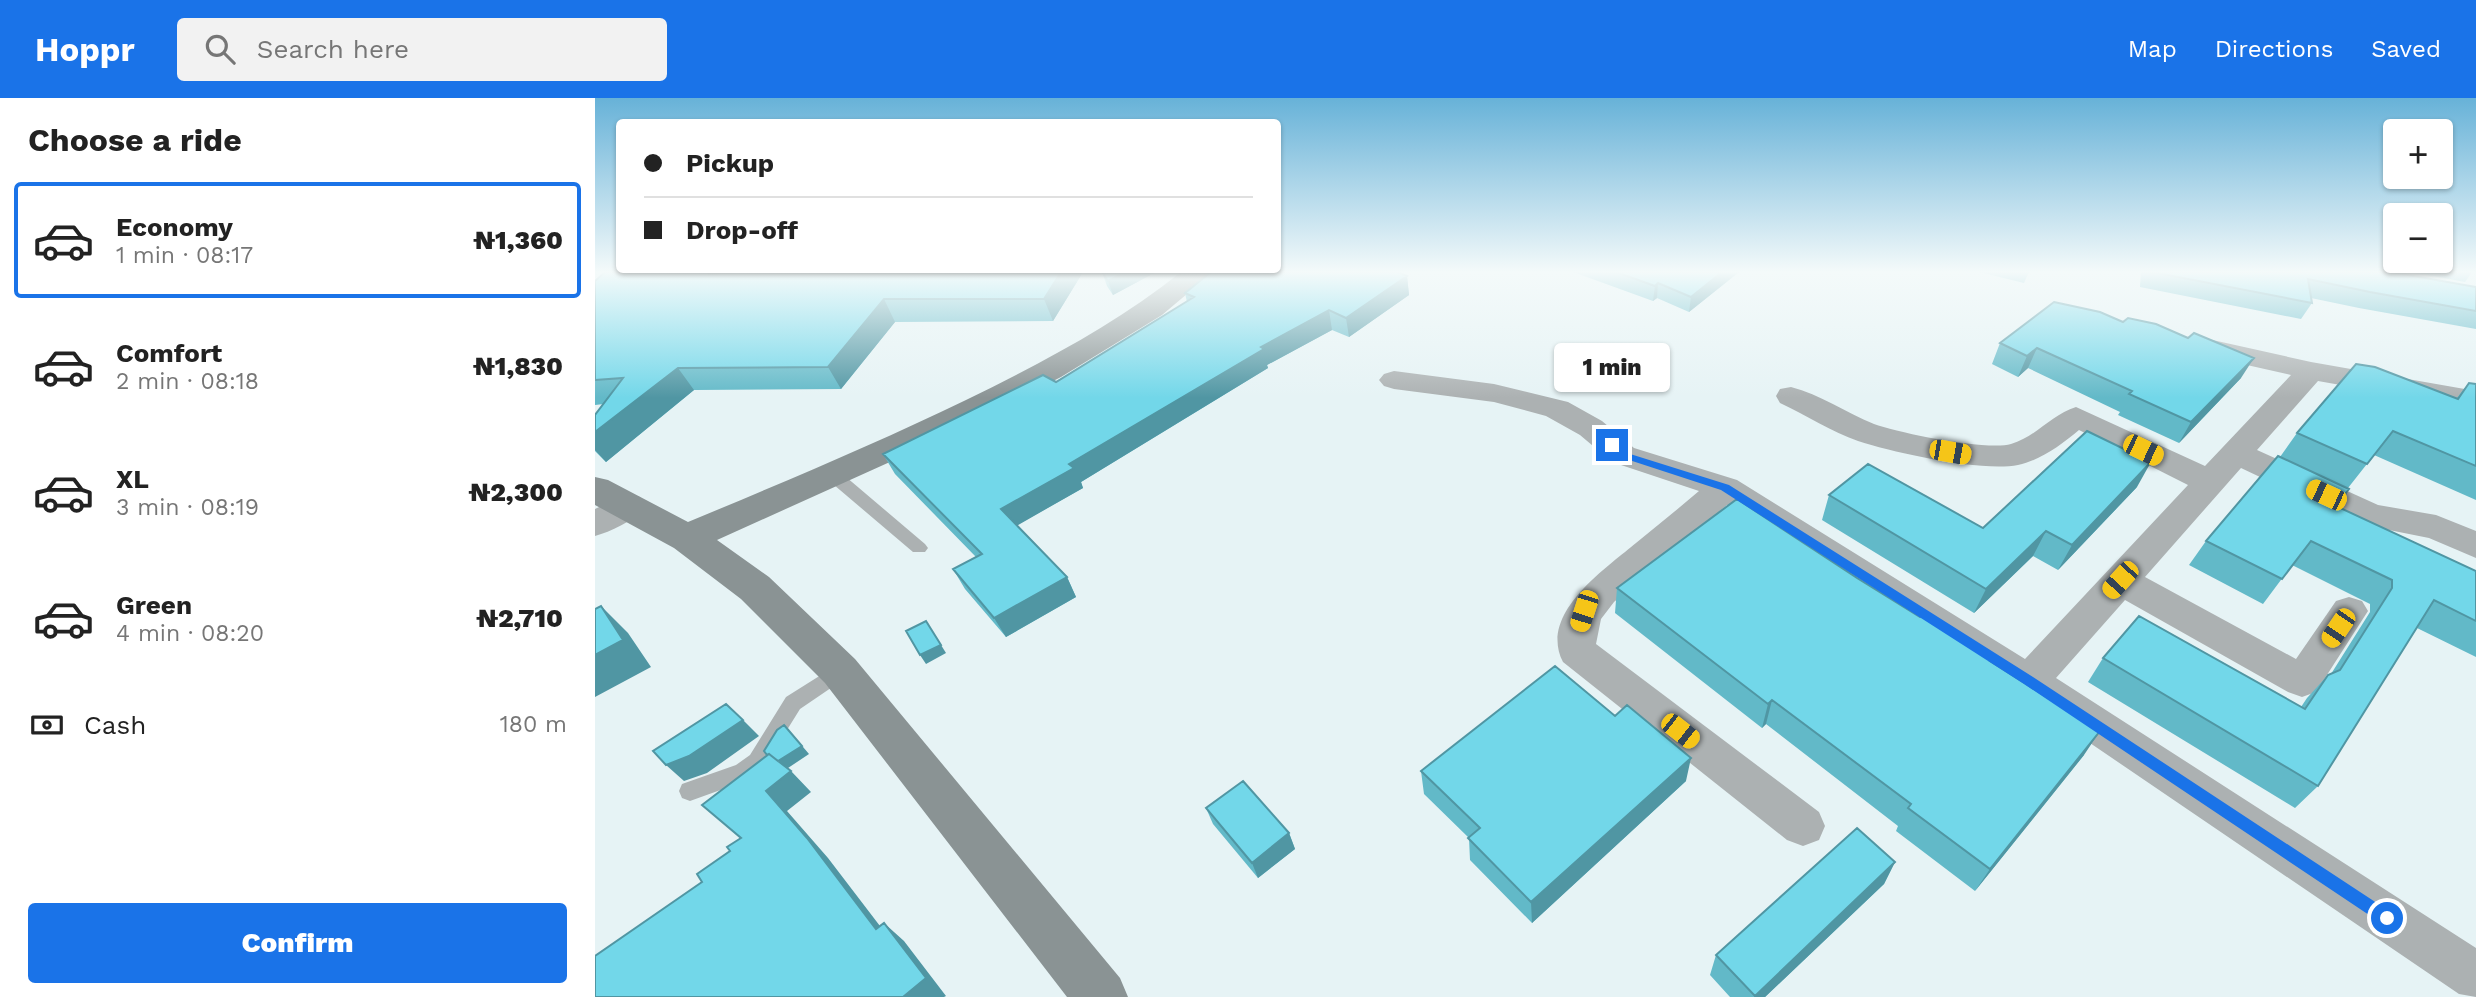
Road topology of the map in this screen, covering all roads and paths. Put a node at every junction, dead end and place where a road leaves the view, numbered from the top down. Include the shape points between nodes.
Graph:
1 (1145, 314) edge
2 (2180, 342) edge
3 (2311, 371) junction
4 (1394, 380) dead end
5 (1791, 396) dead end
6 (2476, 400) edge
7 (2236, 453) junction
8 (833, 475) junction
9 (2210, 482) junction
10 (1725, 488) junction
11 (606, 506) edge
12 (687, 538) junction
13 (2476, 545) edge
14 (919, 548) dead end
15 (2120, 580) junction
16 (2350, 611) dead end
17 (840, 671) junction
18 (2029, 681) junction
19 (690, 791) dead end
20 (1803, 826) dead end
21 (2476, 977) edge
22 (1101, 997) edge

1 - 8 main road via 1066,362
2 - 3 street
3 - 6 street
3 - 7 street
4 - 10 street via 1493,393 1557,409 1591,428 1623,455
5 - 9 street via 1867,433 1974,456 2015,455 2045,441 2075,417
7 - 9 street
7 - 13 street via 2371,516 2437,527
8 - 12 main road
8 - 14 lane
9 - 15 street
10 - 18 street
10 - 20 street via 1601,592 1584,611 1576,635 1577,651
11 - 12 main road
12 - 17 main road via 755,588
15 - 16 street via 2302,681
15 - 18 street
17 - 19 lane via 793,703 757,761 743,772
17 - 22 main road
18 - 21 street

